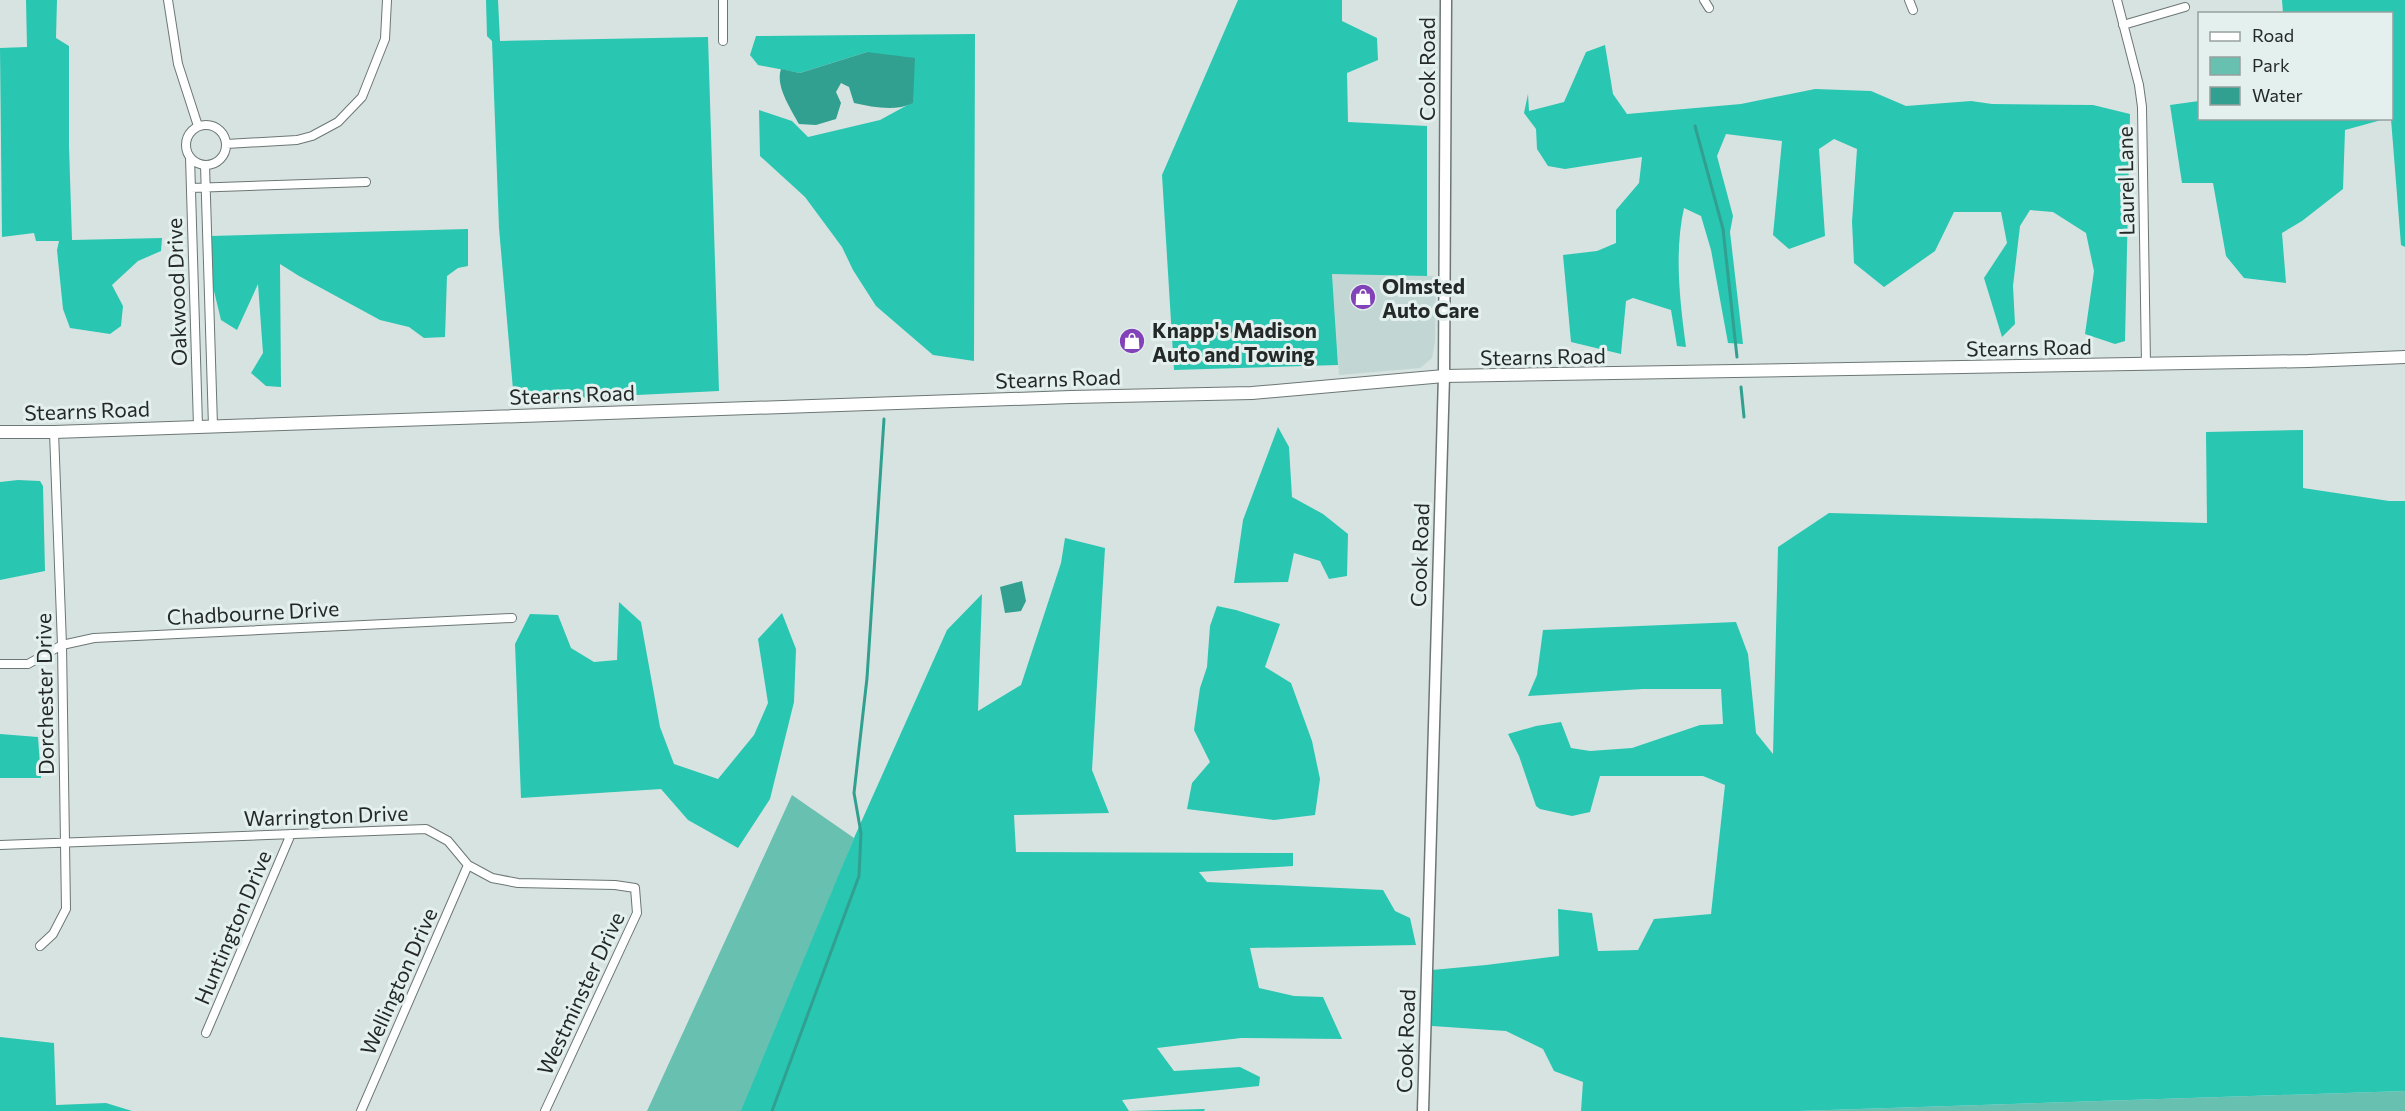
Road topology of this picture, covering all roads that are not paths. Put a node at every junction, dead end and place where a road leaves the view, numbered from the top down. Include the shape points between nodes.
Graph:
1 (168, 0) edge
2 (387, 0) edge
3 (723, 0) edge
4 (1446, 0) edge
5 (1909, 0) edge
6 (2117, 0) edge
7 (2184, 7) dead end
8 (1913, 10) dead end
9 (2123, 25) junction
10 (723, 41) dead end
11 (198, 126) junction
12 (226, 144) junction
13 (190, 157) junction
14 (205, 165) junction
15 (366, 182) dead end
16 (206, 187) junction
17 (191, 188) junction
18 (2405, 357) edge
19 (2146, 364) junction
20 (1444, 376) junction
21 (198, 426) junction
22 (213, 426) junction
23 (0, 432) edge
24 (54, 432) junction
25 (512, 618) dead end
26 (62, 645) junction
27 (0, 664) edge
28 (291, 834) junction
29 (64, 842) junction
30 (0, 845) edge
31 (468, 865) junction
32 (635, 888) joint
33 (40, 946) dead end
34 (206, 1034) dead end
35 (362, 1111) edge
36 (545, 1111) edge
37 (1423, 1111) edge

1 - 11 street via 178,64
2 - 12 street via 385,39 362,97 338,122 312,136 287,142
3 - 10 street
4 - 20 street, Cook Road
5 - 8 street
6 - 9 street, Laurel Lane
7 - 9 street
9 - 19 street, Laurel Lane via 2142,106
11 - 12 street via 217,128
11 - 13 street via 186,142
12 - 14 street via 222,158
13 - 14 street
13 - 17 street, Oakwood Drive
14 - 16 street, Oakwood Drive
15 - 16 street
16 - 17 street
16 - 22 street, Oakwood Drive
17 - 21 street, Oakwood Drive
18 - 19 main road, Stearns Road
19 - 20 main road, Stearns Road
20 - 22 main road, Stearns Road via 1242,393
20 - 37 street, Cook Road
21 - 22 main road, Stearns Road
21 - 24 main road, Stearns Road
23 - 24 main road, Stearns Road
24 - 26 street, Dorchester Drive
25 - 26 street, Chadbourne Drive via 94,638
26 - 27 street, Chadbourne Drive via 28,664
26 - 29 street, Dorchester Drive
28 - 29 street, Warrington Drive
28 - 31 street, Warrington Drive via 426,829 448,841
28 - 34 street, Huntington Drive
29 - 30 street, Warrington Drive
29 - 33 street, Dorchester Drive via 66,909 53,934
31 - 32 street, Warrington Drive via 492,878 518,883
31 - 35 street, Wellington Drive
32 - 36 street, Westminster Drive via 637,913

